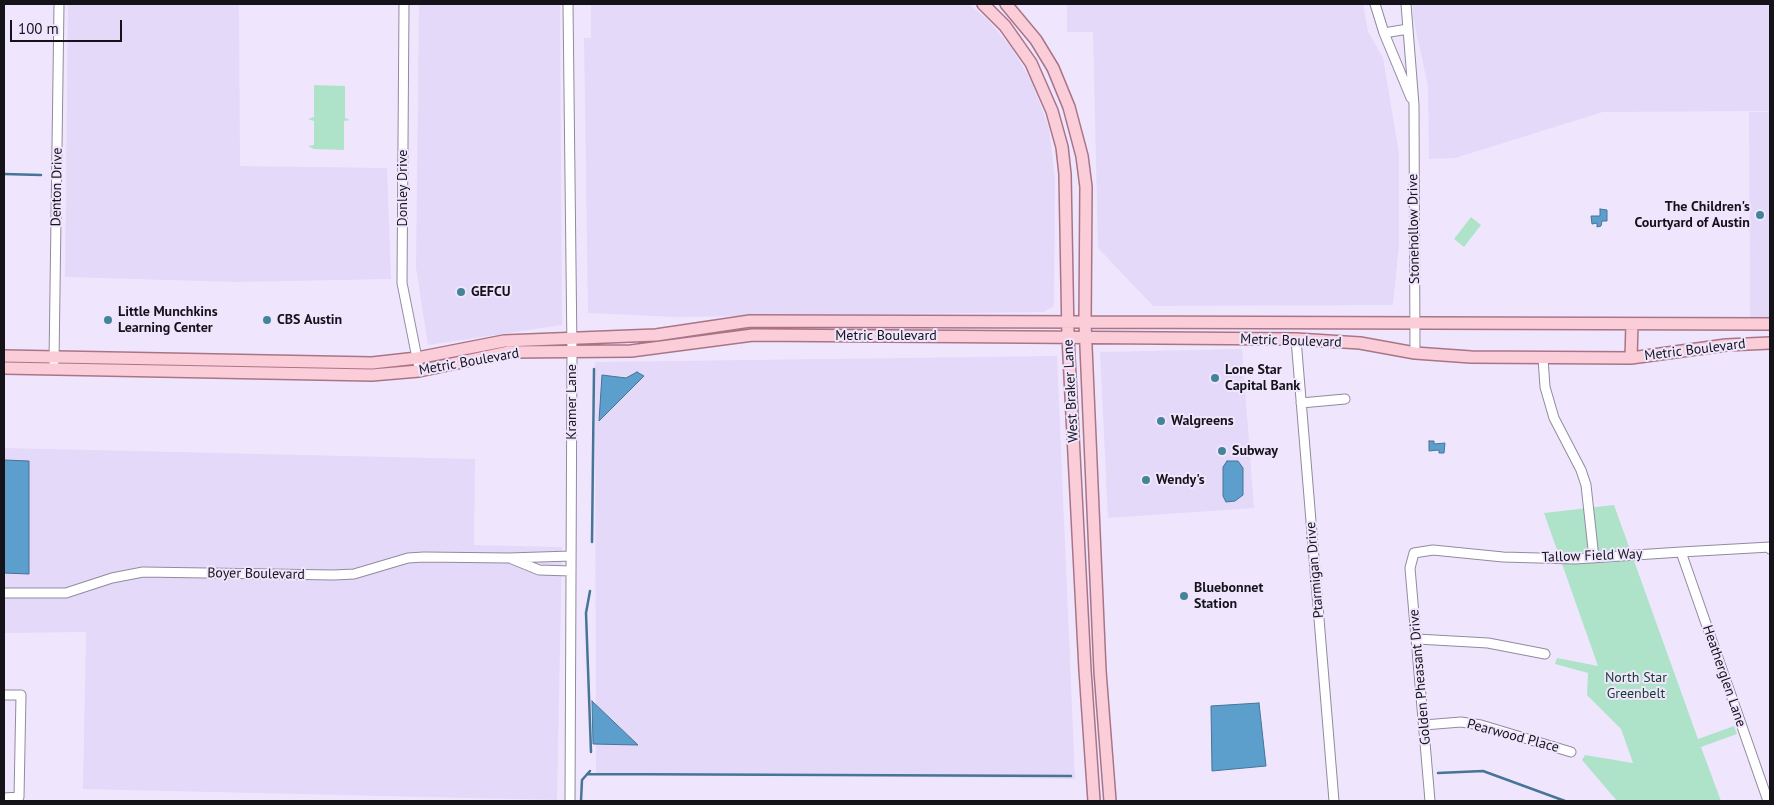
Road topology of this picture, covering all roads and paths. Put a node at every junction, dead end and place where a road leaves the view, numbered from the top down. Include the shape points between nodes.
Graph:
1 (59, 4) edge
2 (404, 4) edge
3 (568, 4) edge
4 (1375, 4) edge
5 (1406, 4) edge
6 (986, 5) edge
7 (1008, 6) edge
8 (1000, 20) junction
9 (1408, 29) junction
10 (1384, 32) junction
11 (1414, 105) junction
12 (826, 322) junction
13 (1416, 322) junction
14 (1068, 323) junction
15 (1085, 323) junction
16 (1632, 324) junction
17 (1770, 324) edge
18 (826, 336) junction
19 (1068, 337) junction
20 (1086, 337) junction
21 (572, 338) junction
22 (1296, 339) junction
23 (1770, 343) edge
24 (572, 351) junction
25 (1415, 353) junction
26 (4, 356) edge
27 (54, 357) junction
28 (417, 358) junction
29 (1543, 358) junction
30 (1631, 358) junction
31 (4, 368) edge
32 (54, 370) junction
33 (419, 371) junction
34 (1345, 399) dead end
35 (1301, 403) junction
36 (1076, 499) junction
37 (1093, 502) junction
38 (1770, 548) edge
39 (1681, 552) junction
40 (1414, 553) joint
41 (571, 556) junction
42 (509, 558) junction
43 (1594, 558) junction
44 (571, 571) junction
45 (4, 593) edge
46 (1416, 639) junction
47 (1545, 654) dead end
48 (1085, 670) junction
49 (1100, 671) junction
50 (4, 695) edge
51 (1424, 725) junction
52 (1571, 752) dead end
53 (4, 798) edge
54 (570, 801) edge
55 (1094, 801) edge
56 (1110, 801) edge
57 (1334, 801) edge
58 (1430, 801) edge
59 (1768, 801) edge

1 - 27 street, Denton Drive
2 - 28 street, Donley Drive via 402,284
3 - 21 street, Kramer Lane
4 - 10 street, Stonehollow Drive
5 - 9 street, Stonehollow Drive
6 - 8 main road, West Braker Lane
7 - 8 main road
7 - 15 main road, West Braker Lane via 1036,40 1053,68 1076,131 1086,187
8 - 14 main road, West Braker Lane via 1023,50 1041,82 1062,147
9 - 10 street
9 - 11 street, Stonehollow Drive
10 - 11 street, Stonehollow Drive
11 - 13 street, Stonehollow Drive
12 - 14 main road, Metric Boulevard
12 - 18 main road
12 - 21 main road, Metric Boulevard via 750,321 656,334
13 - 15 main road, Metric Boulevard
13 - 16 main road, Metric Boulevard
13 - 25 street, Stonehollow Drive
14 - 15 main road, Metric Boulevard
14 - 19 main road, West Braker Lane
15 - 20 main road, West Braker Lane
16 - 17 main road, Metric Boulevard
16 - 30 main road
18 - 19 main road, Metric Boulevard
18 - 24 main road, Metric Boulevard via 753,335 631,351
19 - 20 main road, Metric Boulevard
19 - 36 main road, West Braker Lane
20 - 22 main road, Metric Boulevard
20 - 37 main road, West Braker Lane
21 - 24 street, Kramer Lane
21 - 28 main road, Metric Boulevard via 504,341
22 - 25 main road, Metric Boulevard via 1360,344
22 - 35 street, Ptarmigan Drive
23 - 30 main road, Metric Boulevard via 1718,346
24 - 33 main road, Metric Boulevard via 509,352
24 - 41 street, Kramer Lane
25 - 29 main road, Metric Boulevard
26 - 27 main road, Metric Boulevard
27 - 28 main road, Metric Boulevard via 346,363
27 - 32 street, Denton Drive
28 - 33 street, Donley Drive
29 - 30 main road, Metric Boulevard
29 - 43 street via 1554,418 1586,485
31 - 32 main road, Metric Boulevard
32 - 33 main road, Metric Boulevard via 346,376
34 - 35 street
35 - 57 street, Ptarmigan Drive
36 - 37 main road
36 - 48 main road, West Braker Lane
37 - 49 main road, West Braker Lane
38 - 39 street, Tallow Field Way
39 - 43 street, Tallow Field Way
39 - 59 street, Heatherglen Lane
40 - 43 street, Tallow Field Way via 1433,550 1503,557
40 - 46 street, Golden Pheasant Drive via 1410,568
41 - 42 street, Boyer Boulevard
41 - 44 street, Kramer Lane
42 - 44 street, Boyer Boulevard via 539,570
42 - 45 street, Boyer Boulevard via 424,556 354,574 334,575 143,572 66,593
44 - 54 street, Kramer Lane
46 - 47 street via 1488,643
46 - 51 street, Golden Pheasant Drive
48 - 49 main road
48 - 55 main road, West Braker Lane
49 - 56 main road, West Braker Lane
50 - 53 street via 21,696 19,797
51 - 52 street, Pearwood Place via 1461,722 1481,725
51 - 58 street, Golden Pheasant Drive

